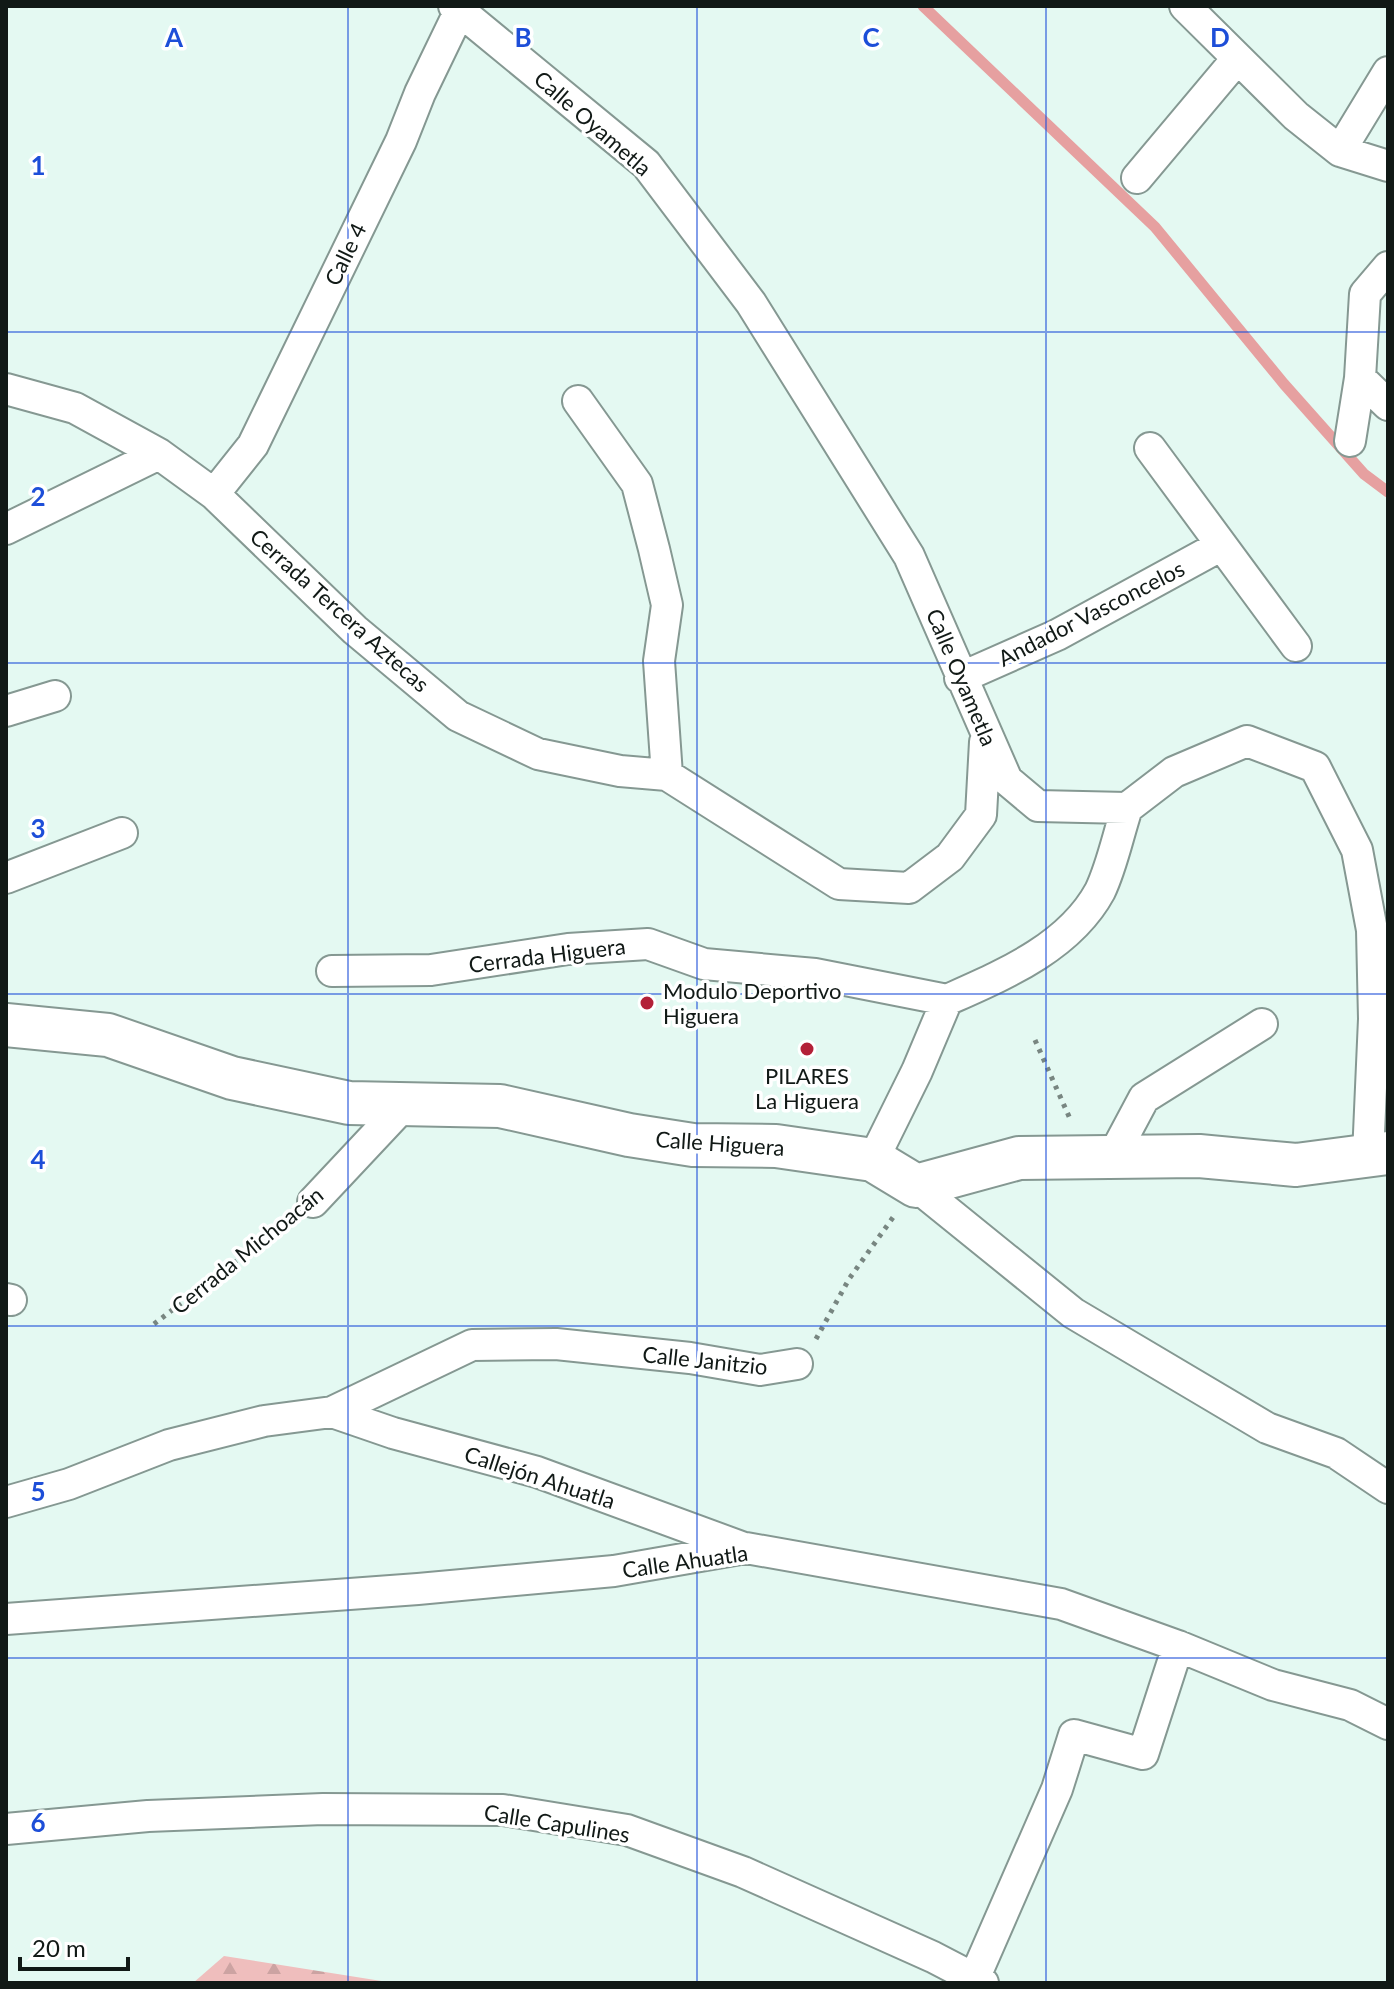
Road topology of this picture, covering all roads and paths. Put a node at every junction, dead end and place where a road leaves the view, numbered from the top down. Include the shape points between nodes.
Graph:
1 (1185, 6) edge
2 (458, 7) edge
3 (1237, 59) junction
4 (1388, 72) edge
5 (1340, 151) junction
6 (1388, 166) edge
7 (1137, 178) dead end
8 (1388, 267) edge
9 (1360, 378) junction
10 (6, 389) edge
11 (578, 401) dead end
12 (1388, 405) edge
13 (1350, 441) dead end
14 (1150, 448) dead end
15 (159, 454) junction
16 (214, 494) junction
17 (6, 529) edge
18 (1220, 546) junction
19 (1296, 646) dead end
20 (960, 678) junction
21 (55, 696) dead end
22 (6, 711) edge
23 (985, 732) junction
24 (667, 775) junction
25 (1127, 808) junction
26 (122, 833) dead end
27 (6, 878) edge
28 (332, 971) dead end
29 (947, 1000) junction
30 (1262, 1024) dead end
31 (6, 1025) edge
32 (1035, 1040) dead end
33 (405, 1104) junction
34 (1378, 1154) edge
35 (1100, 1158) junction
36 (873, 1160) junction
37 (916, 1186) junction
38 (313, 1202) joint
39 (154, 1324) dead end
40 (797, 1364) joint
41 (332, 1412) junction
42 (1388, 1488) edge
43 (6, 1502) edge
44 (746, 1548) junction
45 (6, 1619) edge
46 (1178, 1646) junction
47 (1388, 1724) edge
48 (6, 1829) edge
49 (978, 1981) edge

1 - 3 street
2 - 16 street, Calle 4 via 401,141 253,445
2 - 20 street, Calle Oyametla via 646,164 742,290 909,556
3 - 5 street
3 - 7 street
4 - 5 street
5 - 6 street
8 - 9 street via 1365,294
9 - 12 street
9 - 13 street
10 - 15 street, Cerrada Tercera Aztecas via 75,408
11 - 24 street via 637,484 654,549 667,605 659,661
14 - 18 street
15 - 16 street, Cerrada Tercera Aztecas
15 - 17 street
16 - 24 street, Cerrada Tercera Aztecas via 355,630 458,716 538,754
18 - 19 street
18 - 20 street, Andador Vasconcelos via 1057,635
20 - 23 street, Calle Oyametla
21 - 22 street
23 - 24 street, Cerrada Tercera Aztecas via 981,815 950,857 909,888 839,884
23 - 25 street, Calle Oyametla via 1007,780 1038,806
25 - 29 street via 1100,890 1074,926 1001,976
25 - 34 street via 1174,772 1247,741 1315,767 1357,850 1372,930
26 - 27 street
28 - 29 street, Cerrada Higuera via 431,970 568,949 648,944 704,964 815,974
29 - 36 street
30 - 35 street via 1144,1098
31 - 33 street, Calle Higuera via 108,1035 232,1078 349,1103
32 - 35 path
33 - 36 street, Calle Higuera via 500,1106 693,1145 776,1146
33 - 38 street, Cerrada Michoacán
34 - 35 street via 1296,1165 1199,1156
35 - 37 street via 1019,1158
36 - 37 street, Calle Higuera
37 - 40 path, Calle Janitzio via 849,1279 823,1330
37 - 42 street via 1073,1313 1267,1428 1336,1453
38 - 39 path, Cerrada Michoacán
40 - 41 street, Calle Janitzio via 760,1370 556,1344 472,1345
41 - 43 street, Calle Janitzio via 264,1421 169,1445
41 - 44 street, Callejón Ahuatla via 537,1472
44 - 45 street, Calle Ahuatla via 614,1571
44 - 46 street, Calle Ahuatla via 1061,1604
46 - 47 street, Calle Ahuatla via 1273,1685 1350,1705
46 - 49 street via 1143,1754 1074,1735
48 - 49 street, Calle Capulines via 148,1816 323,1809 503,1810 627,1830 743,1872

